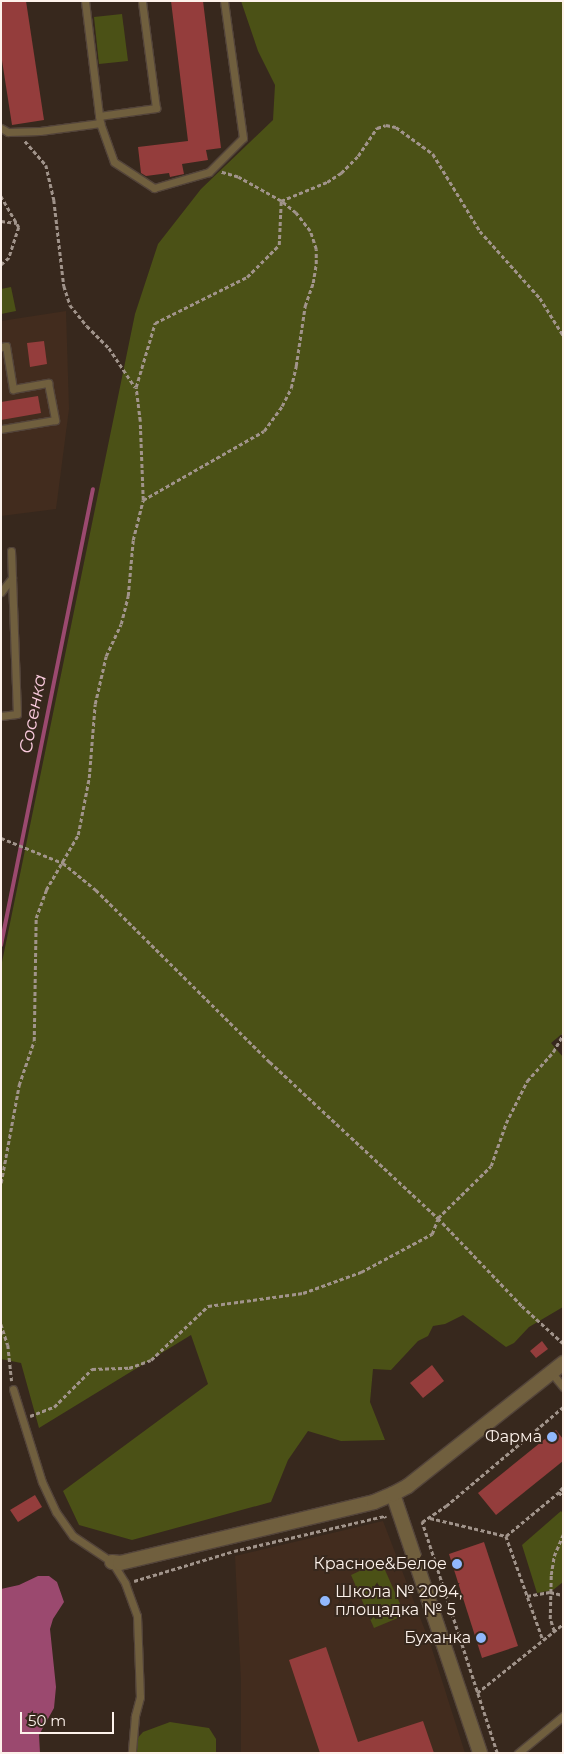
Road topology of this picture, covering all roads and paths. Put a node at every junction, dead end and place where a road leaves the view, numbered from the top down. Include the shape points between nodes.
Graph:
1 (85, 1) edge
2 (142, 1) edge
3 (224, 1) edge
4 (100, 119) junction
5 (5, 130) edge
6 (209, 172) junction
7 (1, 196) edge
8 (281, 200) junction
9 (1, 221) edge
10 (17, 223) junction
11 (1, 265) edge
12 (563, 335) edge
13 (1, 347) edge
14 (136, 387) junction
15 (1, 429) edge
16 (143, 500) junction
17 (11, 551) dead end
18 (12, 578) junction
19 (1, 592) edge
20 (1, 716) edge
21 (1, 838) edge
22 (63, 863) junction
23 (563, 1036) edge
24 (1, 1183) edge
25 (438, 1218) junction
26 (1, 1324) edge
27 (563, 1343) edge
28 (563, 1363) edge
29 (551, 1372) junction
30 (563, 1388) edge
31 (13, 1389) joint
32 (562, 1407) edge
33 (22, 1419) junction
34 (563, 1488) edge
35 (559, 1492) junction
36 (393, 1494) junction
37 (563, 1497) edge
38 (430, 1518) junction
39 (389, 1525) dead end
40 (563, 1535) edge
41 (506, 1536) junction
42 (112, 1562) junction
43 (125, 1583) junction
44 (550, 1592) junction
45 (563, 1594) edge
46 (527, 1596) junction
47 (563, 1624) edge
48 (554, 1631) junction
49 (543, 1640) junction
50 (477, 1693) junction
51 (563, 1716) edge
52 (132, 1753) edge
53 (480, 1753) edge
54 (497, 1753) edge
55 (518, 1753) edge

1 - 4 lane
2 - 4 lane via 156,108
3 - 6 lane via 243,138
4 - 5 lane via 40,131
4 - 6 lane via 114,162 154,188
5 - 14 path via 28,142 46,165 54,200 64,286 70,304 109,348
6 - 8 path via 238,177
7 - 10 path
8 - 12 path via 327,182 358,156 377,128 386,125 396,127 432,154 480,231 540,298
8 - 14 path via 279,245 247,277 155,323
8 - 16 path via 305,223 316,249 314,283 304,306 291,388 264,431
9 - 10 path
10 - 11 path via 19,227 9,258
13 - 15 lane via 6,346 13,389 48,383 55,420
14 - 16 path
16 - 22 path via 133,540 128,596 121,624 106,656 95,704 89,778 78,835
17 - 18 lane
18 - 19 lane
18 - 20 lane via 17,714
21 - 22 path
22 - 24 path via 46,890 36,918 34,1041 19,1085
22 - 25 path via 96,890 270,1062
23 - 25 path via 554,1052 527,1081 506,1123 491,1166
25 - 27 path via 522,1306
25 - 33 path via 432,1234 361,1272 303,1293 208,1306 151,1360 130,1368 92,1369 54,1407
26 - 31 path via 8,1345
28 - 29 street
29 - 30 lane
29 - 36 street via 408,1486
31 - 33 lane
32 - 38 path
33 - 42 lane via 42,1482 56,1512 73,1536
34 - 35 path
35 - 37 path
35 - 41 path
36 - 42 street via 120,1563
36 - 53 street
38 - 41 path
38 - 50 path via 422,1522
39 - 43 path via 385,1516 234,1551
40 - 44 path via 554,1556
41 - 46 path
42 - 43 lane
43 - 52 lane via 137,1616 138,1635 140,1697
44 - 45 path
44 - 46 path
44 - 48 path via 550,1619
46 - 49 path
47 - 48 path
48 - 49 path
49 - 50 path
50 - 54 path
51 - 55 lane

